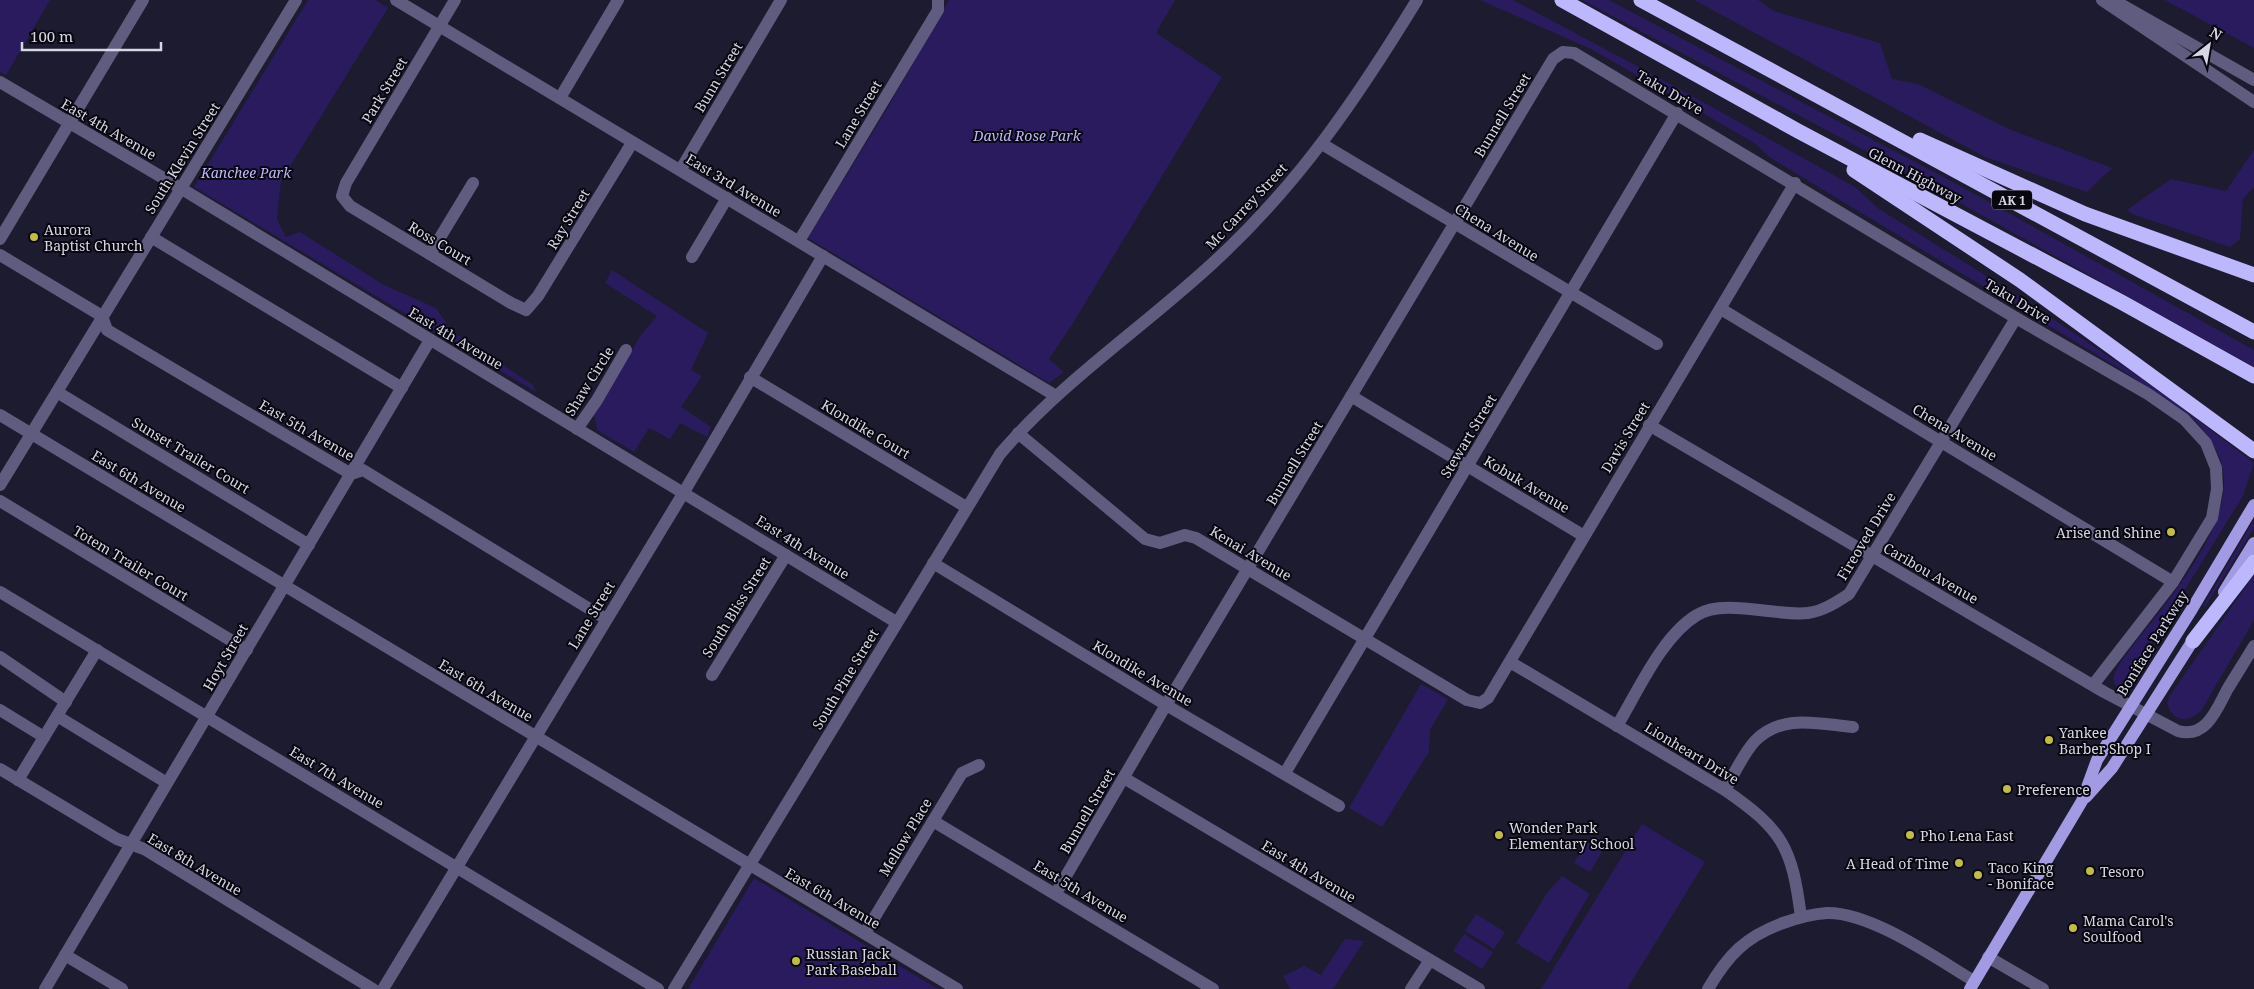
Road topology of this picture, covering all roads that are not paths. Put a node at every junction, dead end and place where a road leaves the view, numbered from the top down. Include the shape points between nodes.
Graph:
1 (143, 0) edge
2 (296, 0) edge
3 (396, 0) edge
4 (455, 0) edge
5 (618, 0) edge
6 (781, 0) edge
7 (1417, 0) edge
8 (1562, 0) edge
9 (1641, 0) edge
10 (2102, 0) edge
11 (2113, 0) edge
12 (938, 1) edge
13 (439, 27) junction
14 (1562, 52) joint
15 (1768, 69) junction
16 (2254, 80) edge
17 (0, 82) edge
18 (560, 98) junction
19 (2254, 102) edge
20 (1676, 113) junction
21 (70, 123) junction
22 (1798, 131) junction
23 (632, 143) junction
24 (1322, 144) junction
25 (680, 169) junction
26 (473, 183) dead end
27 (1795, 184) junction
28 (182, 188) junction
29 (342, 196) joint
30 (727, 198) junction
31 (1454, 223) junction
32 (151, 237) junction
33 (0, 239) edge
34 (799, 241) junction
35 (430, 254) junction
36 (0, 255) edge
37 (823, 256) junction
38 (692, 257) dead end
39 (2254, 275) edge
40 (1570, 294) junction
41 (1721, 309) junction
42 (526, 310) joint
43 (102, 316) junction
44 (2016, 318) junction
45 (2254, 330) edge
46 (430, 340) junction
47 (1657, 344) dead end
48 (626, 350) dead end
49 (2254, 376) edge
50 (750, 377) junction
51 (402, 388) junction
52 (57, 392) junction
53 (1056, 396) junction
54 (1351, 396) junction
55 (0, 415) edge
56 (1649, 425) junction
57 (577, 429) junction
58 (1018, 433) junction
59 (32, 434) junction
60 (1940, 441) junction
61 (2254, 451) edge
62 (1468, 466) junction
63 (351, 474) junction
64 (0, 485) edge
65 (684, 492) junction
66 (0, 501) edge
67 (2254, 505) edge
68 (966, 507) junction
69 (1584, 536) junction
70 (2254, 543) edge
71 (309, 545) junction
72 (786, 555) junction
73 (1873, 556) junction
74 (2254, 562) edge
75 (933, 563) junction
76 (1248, 569) junction
77 (2173, 582) junction
78 (284, 586) junction
79 (0, 592) edge
80 (606, 619) junction
81 (896, 622) junction
82 (1365, 638) junction
83 (2193, 641) junction
84 (2254, 646) edge
85 (97, 650) junction
86 (247, 650) junction
87 (0, 657) edge
88 (1510, 662) junction
89 (712, 676) dead end
90 (2093, 686) junction
91 (66, 702) junction
92 (1480, 703) joint
93 (1166, 705) junction
94 (2130, 707) junction
95 (0, 710) edge
96 (2145, 715) junction
97 (57, 716) junction
98 (208, 717) junction
99 (1617, 726) junction
100 (1853, 727) dead end
101 (44, 737) junction
102 (534, 737) junction
103 (979, 765) dead end
104 (0, 769) edge
105 (1285, 774) junction
106 (1124, 778) junction
107 (18, 780) junction
108 (167, 784) junction
109 (1725, 790) junction
110 (2082, 801) junction
111 (1339, 806) dead end
112 (933, 821) junction
113 (130, 844) junction
114 (749, 866) junction
115 (457, 868) junction
116 (1056, 893) junction
117 (1801, 917) junction
118 (865, 934) junction
119 (65, 955) junction
120 (1988, 956) junction
121 (1430, 960) junction
122 (1972, 985) edge
123 (1710, 988) edge
124 (45, 989) edge
125 (122, 989) edge
126 (373, 989) edge
127 (383, 989) edge
128 (658, 989) edge
129 (674, 989) edge
130 (957, 989) edge
131 (1213, 989) edge
132 (1411, 989) edge
133 (1479, 989) edge
134 (2043, 989) edge

1 - 21 street
2 - 28 street, South Klevin Street
3 - 13 street, East 3rd Avenue
4 - 13 street, Park Street
5 - 18 street
6 - 25 street, Bunn Street
7 - 24 street, Mc Carrey Street via 1366,83
8 - 22 highway, Glenn Highway
9 - 15 highway, Glenn Highway / AK 1
10 - 19 street
11 - 16 street
12 - 34 street, Lane Street via 938,10
13 - 18 street, East 3rd Avenue
13 - 29 street, Park Street via 346,183
14 - 20 street, Taku Drive via 1574,53
14 - 31 street, Bunnell Street
15 - 39 highway via 2076,210
15 - 45 highway, Glenn Highway / AK 1
17 - 21 street, East 4th Avenue
18 - 23 street, East 3rd Avenue
20 - 27 street, Taku Drive
20 - 40 street, Stewart Street
21 - 28 street, East 4th Avenue
21 - 33 street
22 - 49 highway, Glenn Highway
22 - 61 highway via 2020,280
23 - 25 street, East 3rd Avenue
23 - 42 street, Ray Street via 538,296
24 - 31 street, Chena Avenue
24 - 53 street, Mc Carrey Street via 1268,209 1214,262
25 - 30 street, East 3rd Avenue
26 - 35 street
27 - 41 street, Davis Street
27 - 44 street, Taku Drive
28 - 32 street, South Klevin Street
28 - 46 street, East 4th Avenue
29 - 35 street, Ross Court via 350,206
30 - 34 street, East 3rd Avenue
30 - 38 street
31 - 40 street, Chena Avenue
31 - 54 street, Bunnell Street
32 - 43 street, South Klevin Street
32 - 51 street
34 - 37 street, East 3rd Avenue
35 - 42 street, Ross Court
36 - 43 street, East 5th Avenue
37 - 50 street, Lane Street
37 - 53 street, East 3rd Avenue
40 - 47 street, Chena Avenue
40 - 62 street, Stewart Street
41 - 56 street, Davis Street
41 - 60 street, Chena Avenue
43 - 52 street, South Klevin Street
43 - 63 street, East 5th Avenue via 107,330
44 - 60 street, Fireoved Drive
44 - 77 street, Taku Drive via 2148,394 2184,419 2206,443 2216,468 2217,489 2212,518
46 - 51 street, Hoyt Street
46 - 57 street, East 4th Avenue
48 - 57 street, Shaw Circle
50 - 65 street, Lane Street
50 - 68 street, Klondike Court
51 - 63 street, Hoyt Street
52 - 59 street, South Klevin Street
52 - 71 street, Sunset Trailer Court
53 - 58 street, South Pine Street
54 - 62 street, Kobuk Avenue
54 - 76 street, Bunnell Street
55 - 59 street, East 6th Avenue
56 - 69 street, Davis Street
56 - 73 street, Caribou Avenue
57 - 65 street, East 4th Avenue
58 - 68 street, South Pine Street via 1000,454
58 - 76 street, Kenai Avenue via 1145,539 1160,543 1185,535 1196,538
59 - 64 street, South Klevin Street
59 - 78 street, East 6th Avenue
60 - 73 street, Fireoved Drive
60 - 77 street, Chena Avenue
62 - 69 street, Kobuk Avenue
62 - 82 street, Stewart Street
63 - 71 street, Hoyt Street
63 - 80 street, East 5th Avenue via 364,470
65 - 72 street, East 4th Avenue
65 - 80 street, Lane Street
66 - 86 street, Totem Trailer Court
67 - 94 main road, Boniface Parkway
68 - 75 street, South Pine Street
69 - 88 street, Davis Street
70 - 83 main road, Boniface Parkway
71 - 78 street, Hoyt Street
72 - 81 street, East 4th Avenue
72 - 89 street, South Bliss Street
73 - 90 street, Caribou Avenue
73 - 99 street, Fireoved Drive via 1849,594 1808,613 1719,609 1699,614 1664,648
74 - 83 highway
75 - 81 street, South Pine Street
75 - 93 street, Klondike Avenue
76 - 82 street, Kenai Avenue
76 - 93 street, Bunnell Street
77 - 90 street, Taku Drive
78 - 86 street, Hoyt Street
78 - 102 street, East 6th Avenue
79 - 85 street, East 7th Avenue
80 - 102 street, Lane Street
81 - 114 street, South Pine Street
82 - 92 street, Kenai Avenue via 1468,700
82 - 105 street, Stewart Street
83 - 96 main road, Boniface Parkway
84 - 96 street, Caribou Avenue via 2205,726 2187,733
85 - 91 street
85 - 98 street, East 7th Avenue
86 - 98 street, Hoyt Street
87 - 91 street
88 - 92 street, Davis Street via 1488,698
88 - 99 street, Lionheart Drive
90 - 94 street, Caribou Avenue
91 - 97 street
93 - 105 street, Klondike Avenue
93 - 106 street, Bunnell Street
94 - 96 street, Caribou Avenue
94 - 110 main road, Boniface Parkway via 2097,760
95 - 101 street
96 - 110 main road, Boniface Parkway via 2112,768
97 - 101 street
97 - 108 street
98 - 108 street, Hoyt Street
98 - 115 street, East 7th Avenue
99 - 109 street, Lionheart Drive
100 - 109 street via 1787,722 1770,728 1754,742
101 - 107 street
102 - 114 street, East 6th Avenue
102 - 115 street, Lane Street
103 - 112 street, Mellow Place via 962,773
104 - 107 street, East 8th Avenue
105 - 111 street, Klondike Avenue
106 - 116 street, Bunnell Street
106 - 121 street, East 4th Avenue
107 - 113 street, East 8th Avenue
108 - 113 street, Hoyt Street
109 - 117 street, Lionheart Drive via 1756,812 1787,850 1795,872
110 - 120 main road, Boniface Parkway
112 - 116 street, East 5th Avenue
112 - 118 street, Mellow Place
113 - 119 street, Hoyt Street
113 - 126 street, East 8th Avenue via 144,849
114 - 118 street, East 6th Avenue
114 - 129 street, South Pine Street
115 - 127 street, Lane Street
115 - 128 street, East 7th Avenue
116 - 131 street, East 5th Avenue
117 - 122 street via 1829,913 1856,918 1880,928
117 - 123 street via 1766,929 1729,955
118 - 130 street, East 6th Avenue
119 - 124 street, Hoyt Street
119 - 125 street
120 - 122 main road, Boniface Parkway
120 - 134 street
121 - 132 street
121 - 133 street, East 4th Avenue

